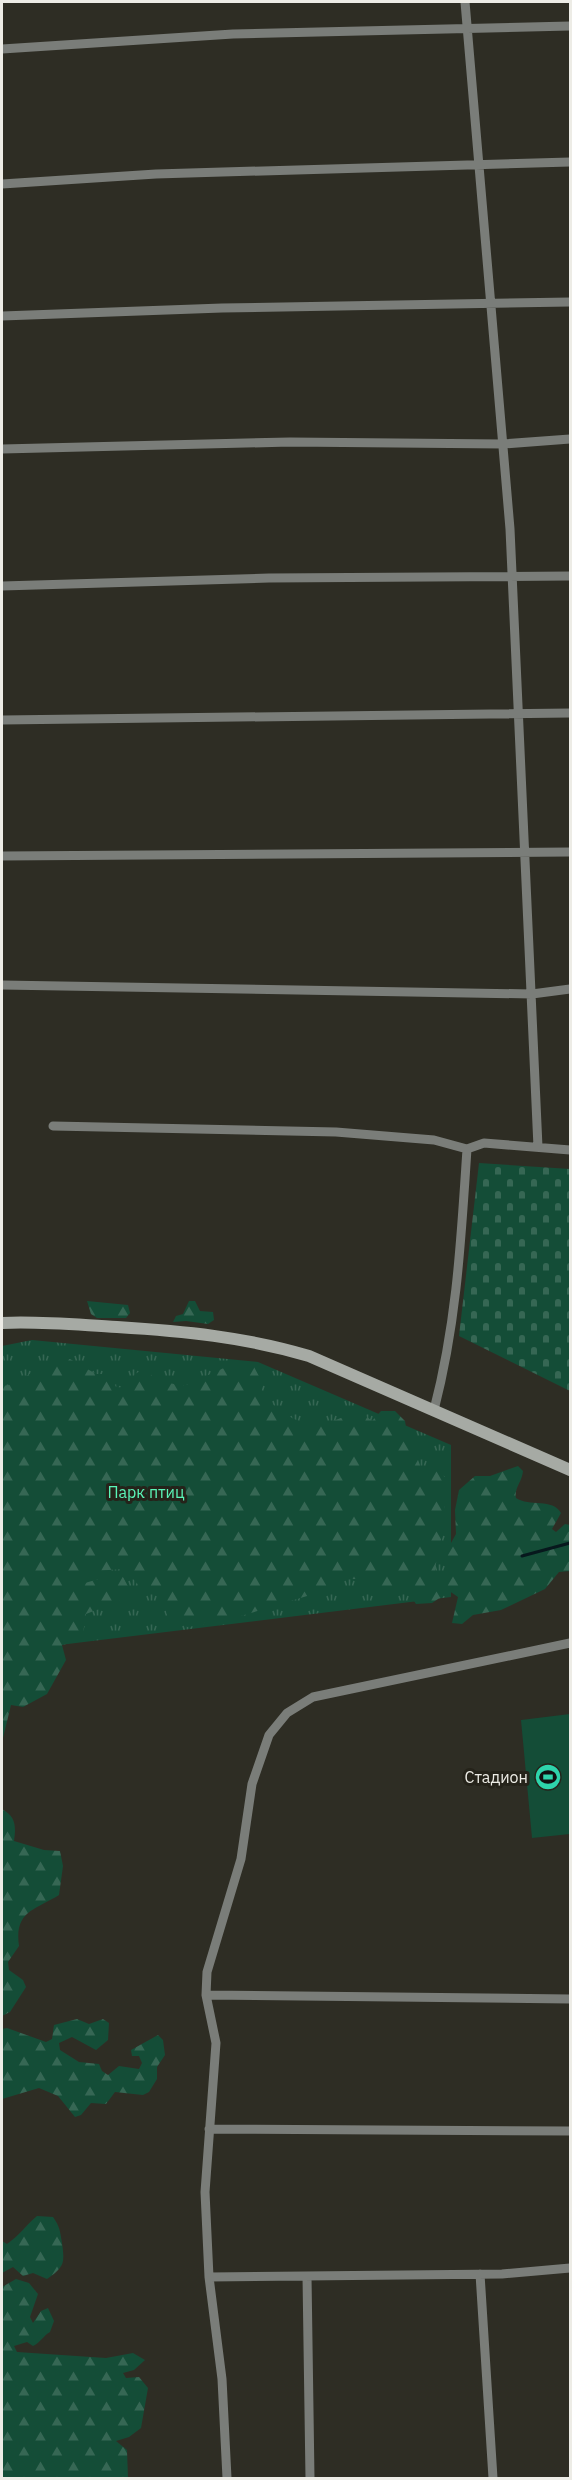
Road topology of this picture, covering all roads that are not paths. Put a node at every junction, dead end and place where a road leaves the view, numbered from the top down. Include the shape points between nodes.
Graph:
1 (465, 2) edge
2 (570, 26) edge
3 (468, 29) junction
4 (2, 49) edge
5 (570, 162) edge
6 (480, 165) junction
7 (2, 184) edge
8 (570, 302) edge
9 (492, 305) junction
10 (2, 316) edge
11 (570, 439) edge
12 (503, 444) junction
13 (2, 449) edge
14 (570, 576) edge
15 (512, 578) junction
16 (2, 586) edge
17 (570, 713) edge
18 (519, 716) junction
19 (2, 720) edge
20 (570, 852) edge
21 (526, 854) junction
22 (2, 856) edge
23 (2, 985) edge
24 (570, 989) edge
25 (532, 994) junction
26 (53, 1126) dead end
27 (538, 1147) junction
28 (467, 1149) junction
29 (570, 1150) edge
30 (2, 1323) edge
31 (434, 1410) junction
32 (570, 1470) edge
33 (570, 1643) edge
34 (206, 1995) junction
35 (570, 1999) edge
36 (209, 2129) junction
37 (570, 2131) edge
38 (570, 2268) edge
39 (480, 2274) junction
40 (306, 2276) junction
41 (209, 2277) junction
42 (227, 2478) edge
43 (310, 2478) edge
44 (494, 2478) edge

1 - 3 street
2 - 3 street
3 - 4 street via 232,34
3 - 6 street
5 - 6 street
6 - 7 street via 156,174
6 - 9 street
8 - 9 street
9 - 10 street via 222,308
9 - 12 street
11 - 12 street
12 - 13 street via 290,442
12 - 15 street
14 - 15 street
15 - 16 street via 269,578
15 - 18 street
17 - 18 street
18 - 19 street
18 - 21 street
20 - 21 street
21 - 22 street
21 - 25 street
23 - 25 street
24 - 25 street
25 - 27 street
26 - 28 street via 336,1132 434,1140
27 - 28 street via 484,1143
27 - 29 street
28 - 31 street via 459,1284 448,1356
30 - 31 main road via 182,1331 266,1343 309,1356
31 - 32 main road
33 - 34 street via 313,1697 287,1713 269,1735 252,1784 241,1859 207,1972
34 - 35 street
34 - 36 street via 216,2043
36 - 37 street
36 - 41 street via 205,2192
38 - 39 street
39 - 40 street
39 - 44 street
40 - 41 street
40 - 43 street
41 - 42 street via 222,2379

